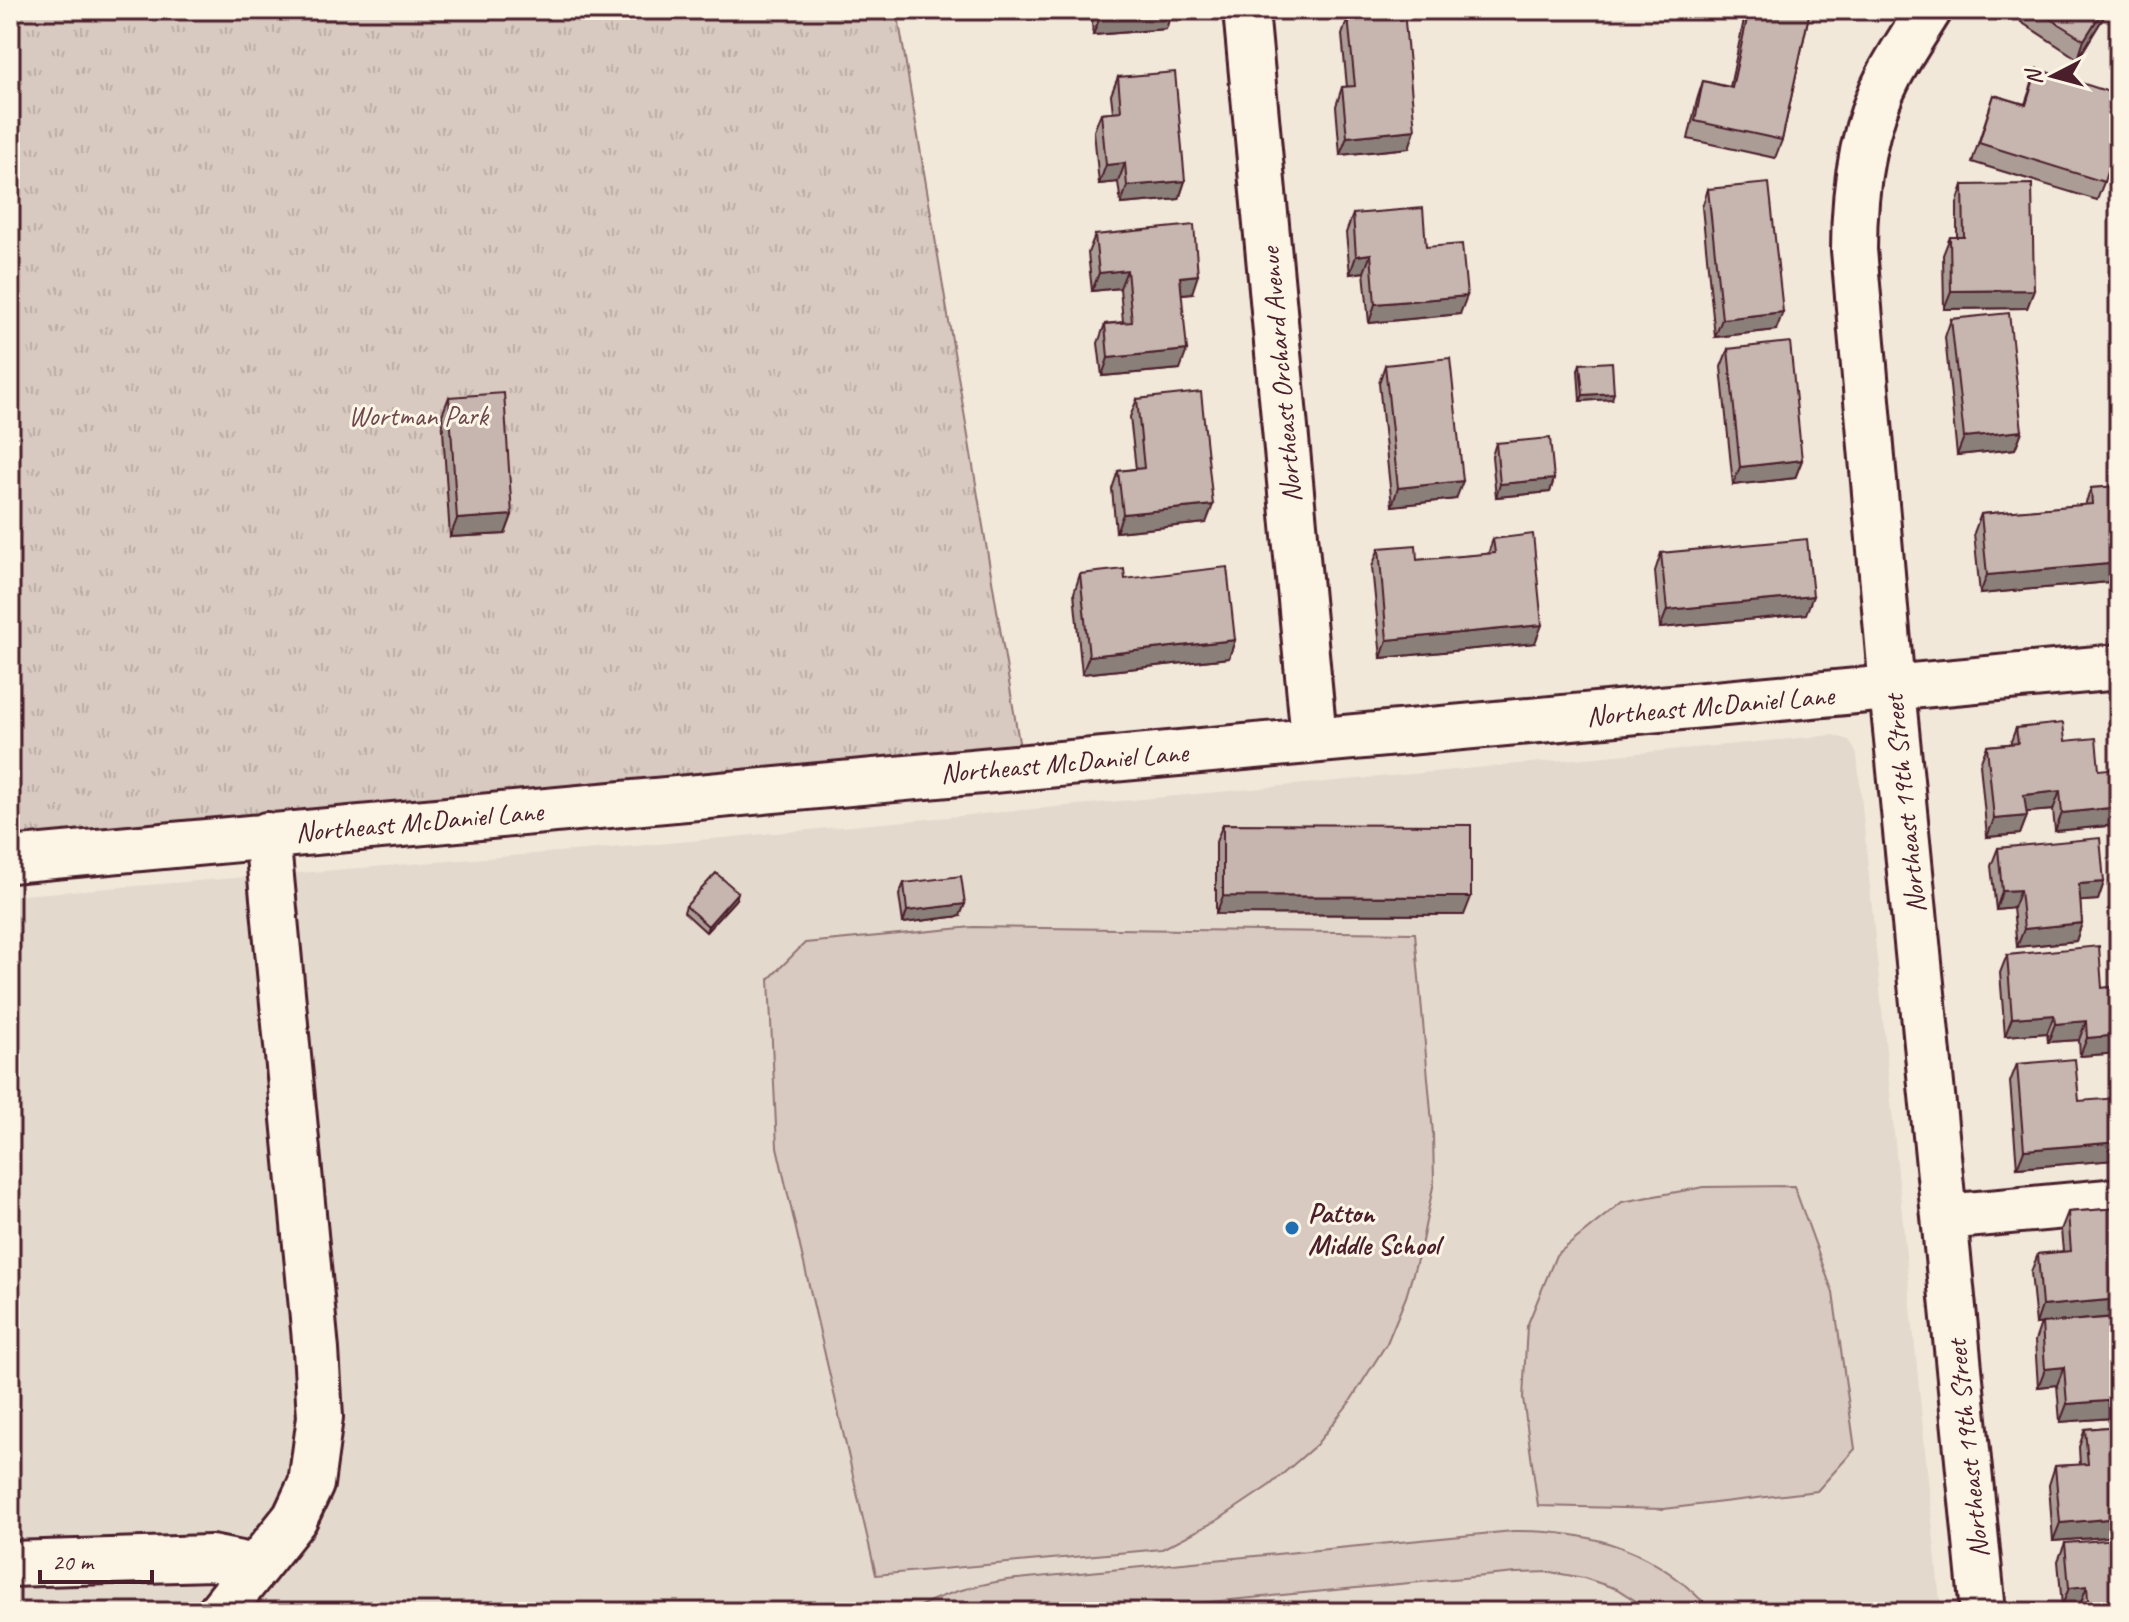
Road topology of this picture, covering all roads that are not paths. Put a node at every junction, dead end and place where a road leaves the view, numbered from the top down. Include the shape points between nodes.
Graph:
1 (1246, 10) edge
2 (1929, 10) edge
3 (2119, 667) edge
4 (1892, 689) junction
5 (1314, 739) junction
6 (267, 835) junction
7 (10, 860) edge
8 (2119, 1201) edge
9 (1945, 1217) junction
10 (10, 1564) edge
11 (256, 1567) junction
12 (220, 1612) edge
13 (1983, 1612) edge

1 - 5 street, Northeast Orchard Avenue
2 - 4 street, Northeast 19th Street via 1889,76 1870,129 1854,208
3 - 4 street, Northeast McDaniel Lane
4 - 5 street, Northeast McDaniel Lane
4 - 9 street, Northeast 19th Street
5 - 6 street, Northeast McDaniel Lane
6 - 7 street, Northeast McDaniel Lane
6 - 11 street via 320,1417 311,1484 295,1518
8 - 9 street
9 - 13 street, Northeast 19th Street
10 - 11 street via 211,1558
11 - 12 street

